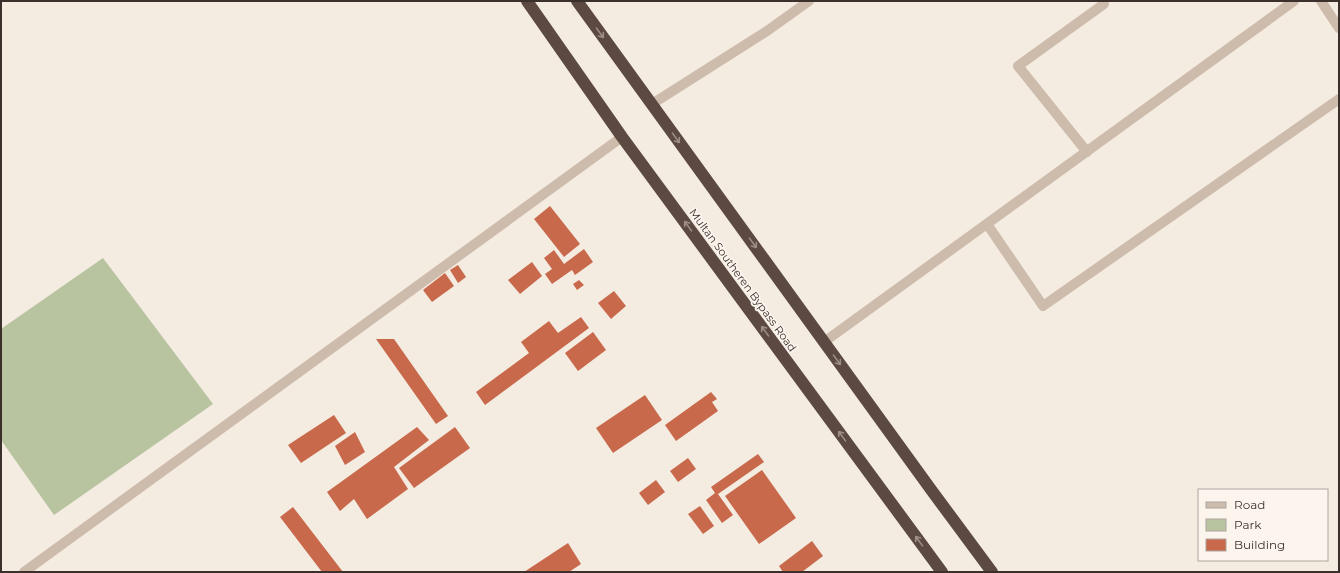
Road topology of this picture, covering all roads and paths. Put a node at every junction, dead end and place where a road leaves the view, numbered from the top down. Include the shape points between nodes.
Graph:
1 (527, 1) edge
2 (577, 1) edge
3 (809, 1) edge
4 (1294, 1) edge
5 (1321, 1) edge
6 (1104, 4) dead end
7 (1339, 28) edge
8 (1339, 99) edge
9 (652, 104) junction
10 (622, 137) junction
11 (1087, 152) junction
12 (987, 224) junction
13 (824, 342) junction
14 (24, 572) edge
15 (942, 572) edge
16 (992, 572) edge

1 - 10 highway, Multan Southeren Bypass Road
2 -> 9 highway
3 - 9 street via 767,31
4 - 11 street
5 - 7 street
6 - 11 street via 1018,66
8 - 12 street via 1043,306
9 -> 13 highway
10 - 14 street
15 -> 10 highway, Multan Southeren Bypass Road
11 - 12 street
12 - 13 street
13 -> 16 highway

